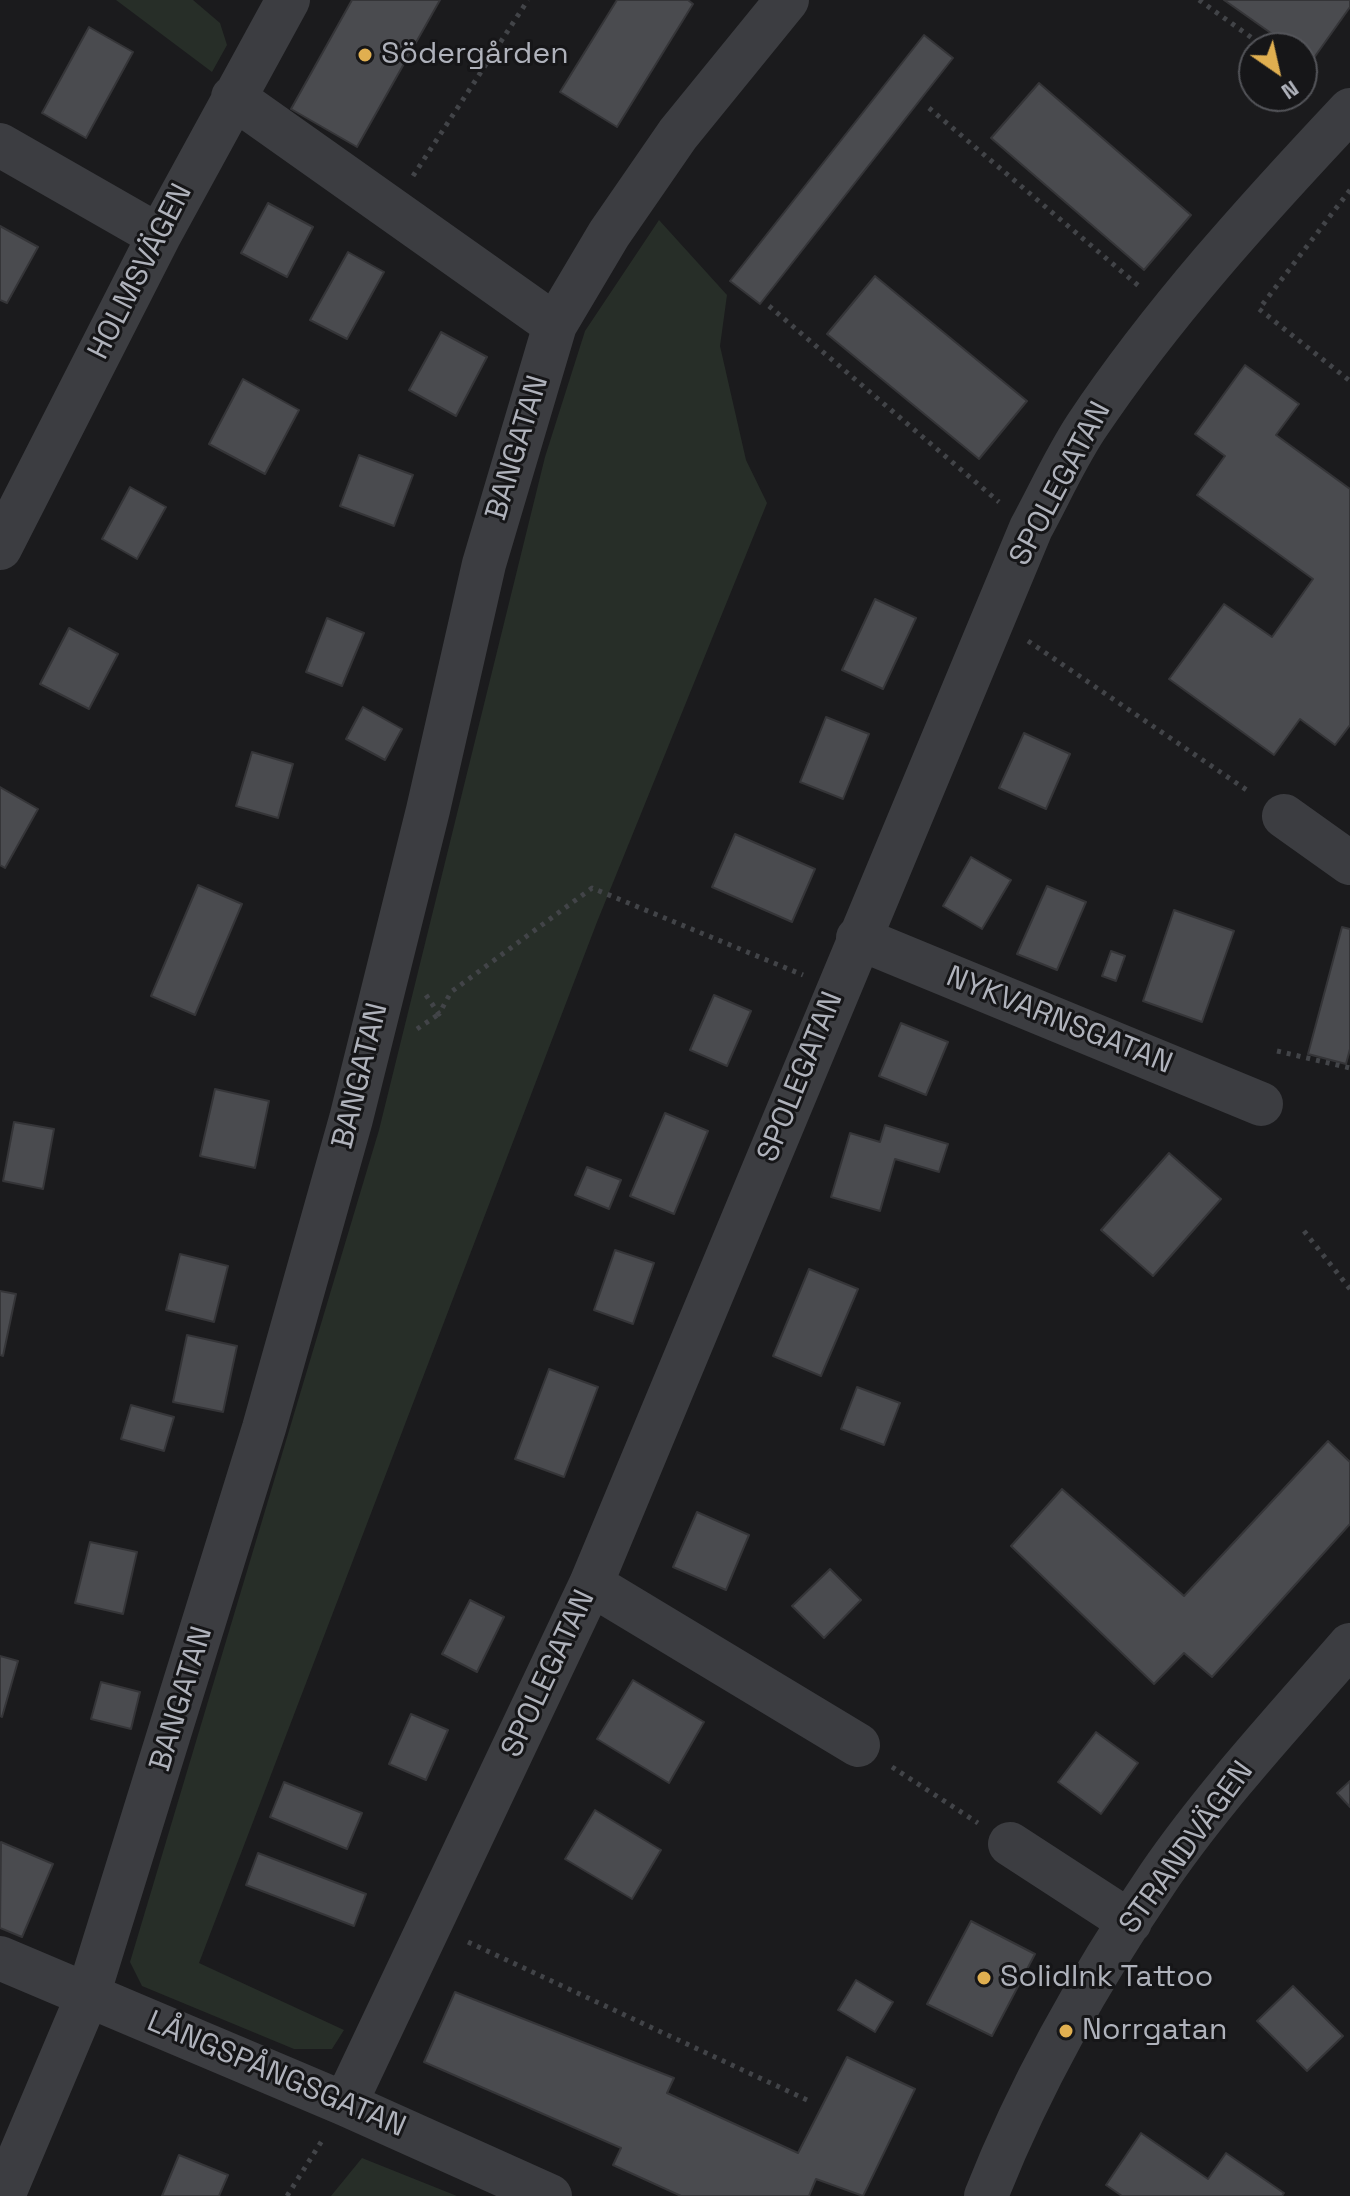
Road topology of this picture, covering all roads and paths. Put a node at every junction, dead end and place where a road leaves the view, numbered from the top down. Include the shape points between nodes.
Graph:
1 (288, 0) edge
2 (528, 0) edge
3 (787, 0) edge
4 (1199, 0) edge
5 (1244, 32) edge
6 (233, 97) junction
7 (929, 108) dead end
8 (1350, 110) edge
9 (0, 145) edge
10 (1350, 190) edge
11 (393, 212) junction
12 (159, 236) junction
13 (769, 306) dead end
14 (1172, 314) junction
15 (555, 325) junction
16 (1350, 381) edge
17 (1031, 528) junction
18 (0, 548) edge
19 (992, 621) junction
20 (1284, 816) joint
21 (1350, 863) edge
22 (858, 938) junction
23 (394, 947) junction
24 (837, 989) junction
25 (1277, 1051) dead end
26 (1350, 1068) edge
27 (1261, 1104) dead end
28 (1304, 1231) dead end
29 (1350, 1289) edge
30 (591, 1584) junction
31 (1350, 1645) edge
32 (858, 1745) joint
33 (1010, 1844) joint
34 (1130, 1922) junction
35 (430, 1924) junction
36 (0, 1958) edge
37 (88, 1995) junction
38 (807, 2100) dead end
39 (345, 2104) junction
40 (3, 2196) edge
41 (287, 2196) edge
42 (550, 2196) edge
43 (986, 2196) edge

1 - 6 street, HOLMSVÄGEN
2 - 11 path via 431,144
3 - 15 street, BANGATAN via 678,134
4 - 5 path
6 - 11 street
6 - 12 street, HOLMSVÄGEN
7 - 14 path
8 - 14 street, SPOLEGATAN
9 - 12 street
10 - 16 path via 1259,309
11 - 15 street
12 - 18 street, HOLMSVÄGEN
13 - 17 path
14 - 17 street, SPOLEGATAN via 1084,430
15 - 23 street, BANGATAN via 484,564
17 - 19 street, SPOLEGATAN
19 - 20 path
19 - 22 street, SPOLEGATAN
20 - 21 street
22 - 24 street, SPOLEGATAN
22 - 27 street, NYKVARNSGATAN
23 - 24 path via 439,1014 451,992 592,888
23 - 37 street, BANGATAN via 264,1428
24 - 30 street, SPOLEGATAN
25 - 26 path
28 - 29 path
30 - 32 street
30 - 35 street, SPOLEGATAN
31 - 34 street, STRANDVÄGEN via 1191,1833
32 - 33 path
33 - 34 street
34 - 43 street, STRANDVÄGEN via 1081,2002
35 - 38 path
35 - 39 street, SPOLEGATAN
36 - 37 street, LÅNGSPÅNGSGATAN
37 - 39 street, LÅNGSPÅNGSGATAN
37 - 40 street, BANGATAN
39 - 41 path
39 - 42 street, LÅNGSPÅNGSGATAN

